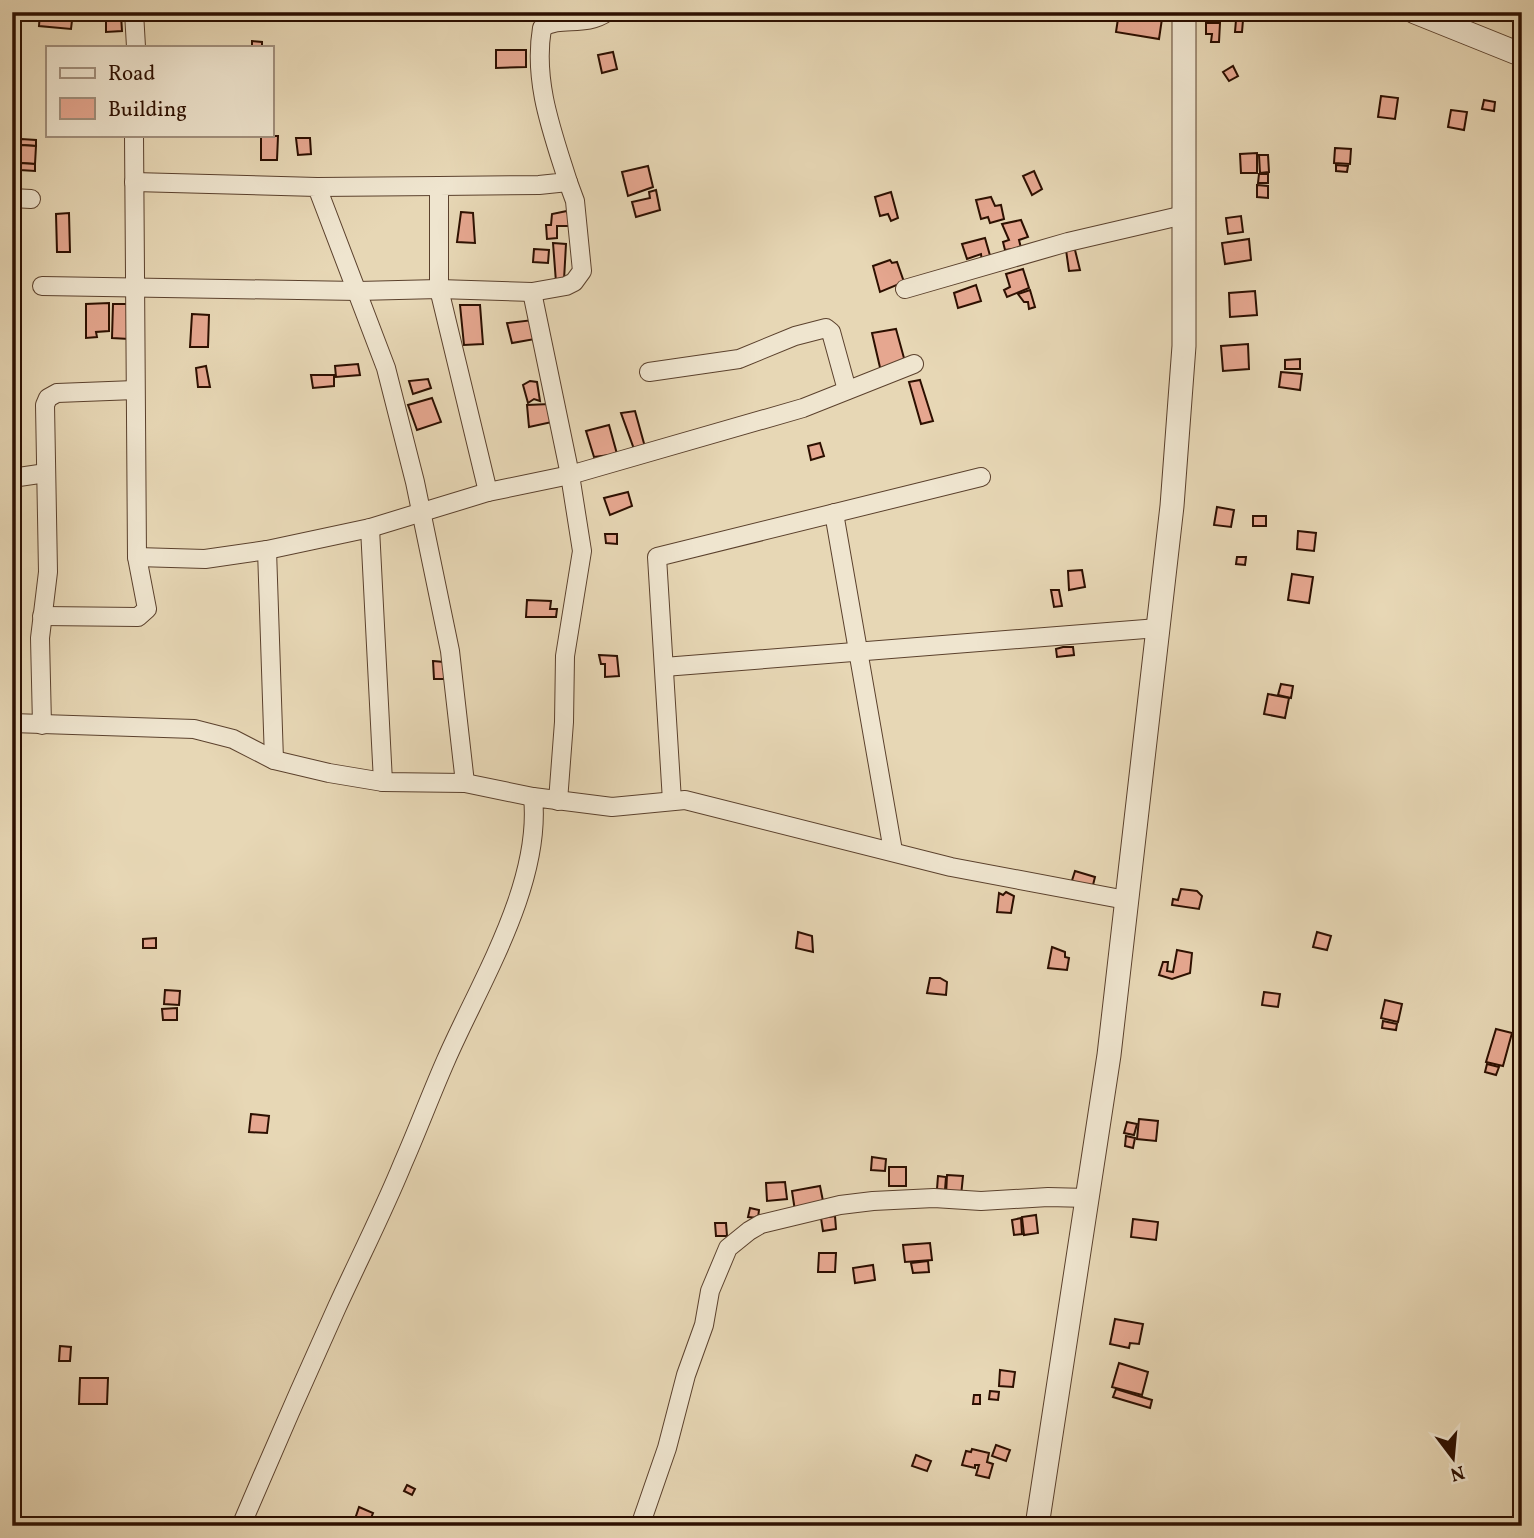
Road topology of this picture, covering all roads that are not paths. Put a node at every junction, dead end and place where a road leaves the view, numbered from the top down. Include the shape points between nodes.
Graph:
1 (134, 12) edge
2 (607, 12) edge
3 (1184, 12) edge
4 (1415, 12) edge
5 (1446, 18) edge
6 (136, 46) edge
7 (1522, 55) edge
8 (134, 136) edge
9 (134, 182) junction
10 (568, 182) junction
11 (317, 187) junction
12 (439, 187) junction
13 (12, 198) edge
14 (31, 199) dead end
15 (1184, 215) junction
16 (42, 286) dead end
17 (137, 287) junction
18 (439, 289) junction
19 (905, 289) dead end
20 (358, 291) junction
21 (532, 292) junction
22 (914, 364) dead end
23 (649, 372) dead end
24 (135, 390) junction
25 (848, 390) junction
26 (46, 473) junction
27 (570, 475) junction
28 (981, 477) dead end
29 (12, 478) edge
30 (488, 492) junction
31 (421, 512) junction
32 (834, 513) junction
33 (370, 528) junction
34 (267, 550) junction
35 (137, 557) junction
36 (42, 616) junction
37 (1158, 628) junction
38 (858, 652) junction
39 (664, 667) junction
40 (12, 723) edge
41 (42, 724) junction
42 (274, 761) junction
43 (383, 782) junction
44 (466, 783) junction
45 (533, 797) junction
46 (558, 801) junction
47 (671, 801) junction
48 (893, 851) junction
49 (1126, 900) junction
50 (1088, 1198) junction
51 (241, 1526) edge
52 (640, 1526) edge
53 (1037, 1526) edge

1 - 6 street
2 - 10 street via 590,21 550,23 542,28 544,105
3 - 15 street
4 - 5 street
5 - 7 street
8 - 9 street
9 - 11 street
9 - 17 street
10 - 12 street
10 - 21 street via 575,201 582,271 566,286
11 - 12 street
11 - 20 street
12 - 18 street
13 - 14 street
15 - 19 street via 1068,242
15 - 37 street via 1184,346
16 - 17 street
17 - 20 street
17 - 24 street
18 - 20 street
18 - 21 street
18 - 30 street
20 - 31 street via 386,368
21 - 27 street
22 - 25 street
23 - 25 street via 739,359 826,328
24 - 26 street via 57,393 48,398
24 - 35 street
25 - 27 street via 803,408
26 - 29 street
26 - 36 street via 48,572
27 - 30 street
27 - 46 street via 582,551 565,656
28 - 32 street
30 - 31 street
31 - 33 street
31 - 44 street via 450,651
32 - 38 street
32 - 39 street via 657,557
33 - 34 street
33 - 43 street
34 - 35 street via 205,559
34 - 42 street
35 - 36 street via 146,609 138,617
36 - 41 street
37 - 38 street
37 - 49 street
38 - 39 street
38 - 48 street
39 - 47 street
40 - 41 street
41 - 42 street via 194,729 233,739
42 - 43 street
43 - 44 street
44 - 45 street
45 - 46 street
45 - 51 street via 531,853 497,951
46 - 47 street via 612,807
47 - 48 street via 685,800
48 - 49 street via 951,867
49 - 50 street
50 - 52 street via 873,1201 761,1224 749,1231 728,1248 710,1291 704,1325
50 - 53 street

